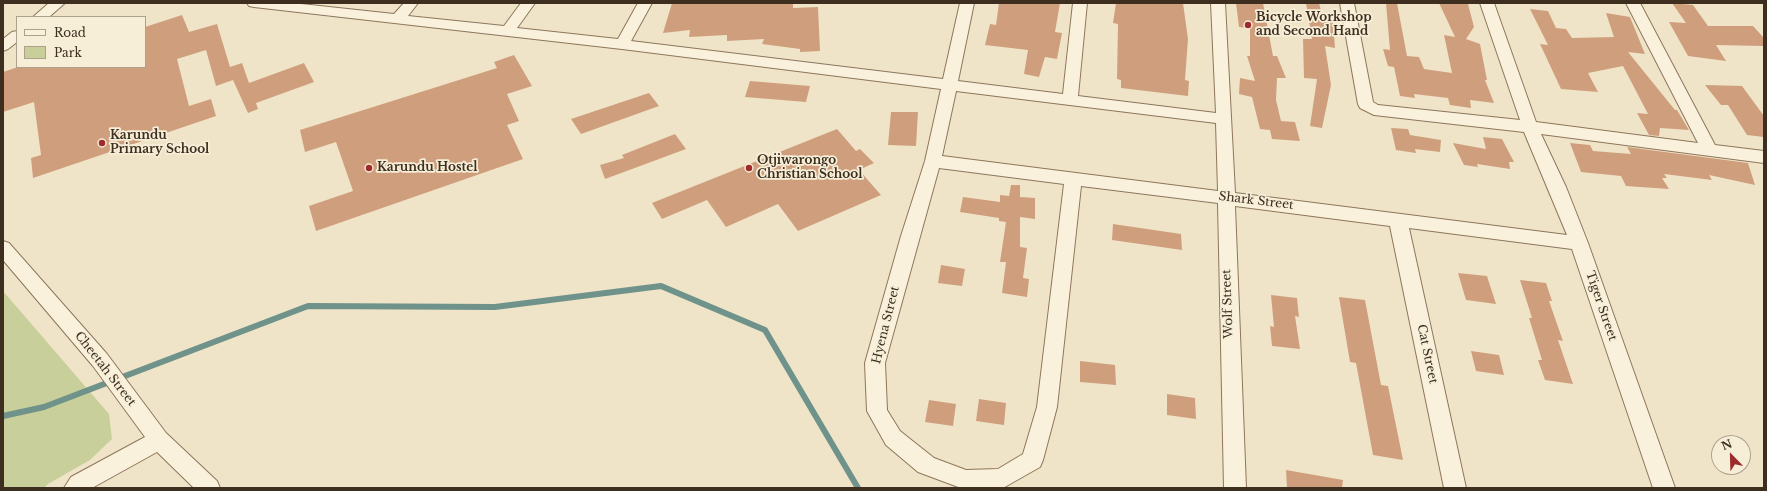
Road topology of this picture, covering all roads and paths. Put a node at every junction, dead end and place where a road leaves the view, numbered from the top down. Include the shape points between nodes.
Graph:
1 (58, 3) edge
2 (254, 3) edge
3 (411, 3) edge
4 (528, 3) edge
5 (645, 3) edge
6 (964, 3) edge
7 (1080, 3) edge
8 (1218, 3) edge
9 (1348, 3) edge
10 (1487, 3) edge
11 (1633, 3) edge
12 (41, 16) edge
13 (398, 19) junction
14 (507, 32) junction
15 (16, 36) edge
16 (622, 44) junction
17 (3, 46) edge
18 (948, 85) junction
19 (1070, 100) junction
20 (1224, 119) junction
21 (1530, 127) junction
22 (1710, 151) junction
23 (1764, 157) edge
24 (933, 161) junction
25 (1073, 179) junction
26 (1225, 197) junction
27 (1398, 220) junction
28 (1579, 243) junction
29 (3, 248) edge
30 (159, 440) junction
31 (75, 488) edge
32 (209, 488) edge
33 (1235, 488) edge
34 (1455, 488) edge
35 (1664, 488) edge

1 - 12 street
2 - 13 street
3 - 13 street
4 - 14 street
5 - 16 street
6 - 18 street, Hyena Street
7 - 19 street
8 - 20 street, Wolf Street
9 - 21 street via 1366,104 1374,110
10 - 21 street, Tiger Street
11 - 22 street
13 - 14 street
14 - 16 street
15 - 17 street
16 - 18 street
18 - 19 street
18 - 24 street, Hyena Street
19 - 20 street
20 - 26 street, Wolf Street
21 - 22 street
21 - 28 street, Tiger Street via 1558,187
22 - 23 street
24 - 25 street, Shark Street
24 - 25 street, Hyena Street via 875,363 877,411 893,438 926,465 966,480 1001,479 1032,460 1047,407
25 - 26 street, Shark Street
26 - 27 street, Shark Street
26 - 33 street, Wolf Street
27 - 28 street, Shark Street
27 - 34 street, Cat Street
28 - 35 street, Tiger Street
29 - 30 street, Cheetah Street via 100,360
30 - 31 street
30 - 32 street, Cheetah Street

